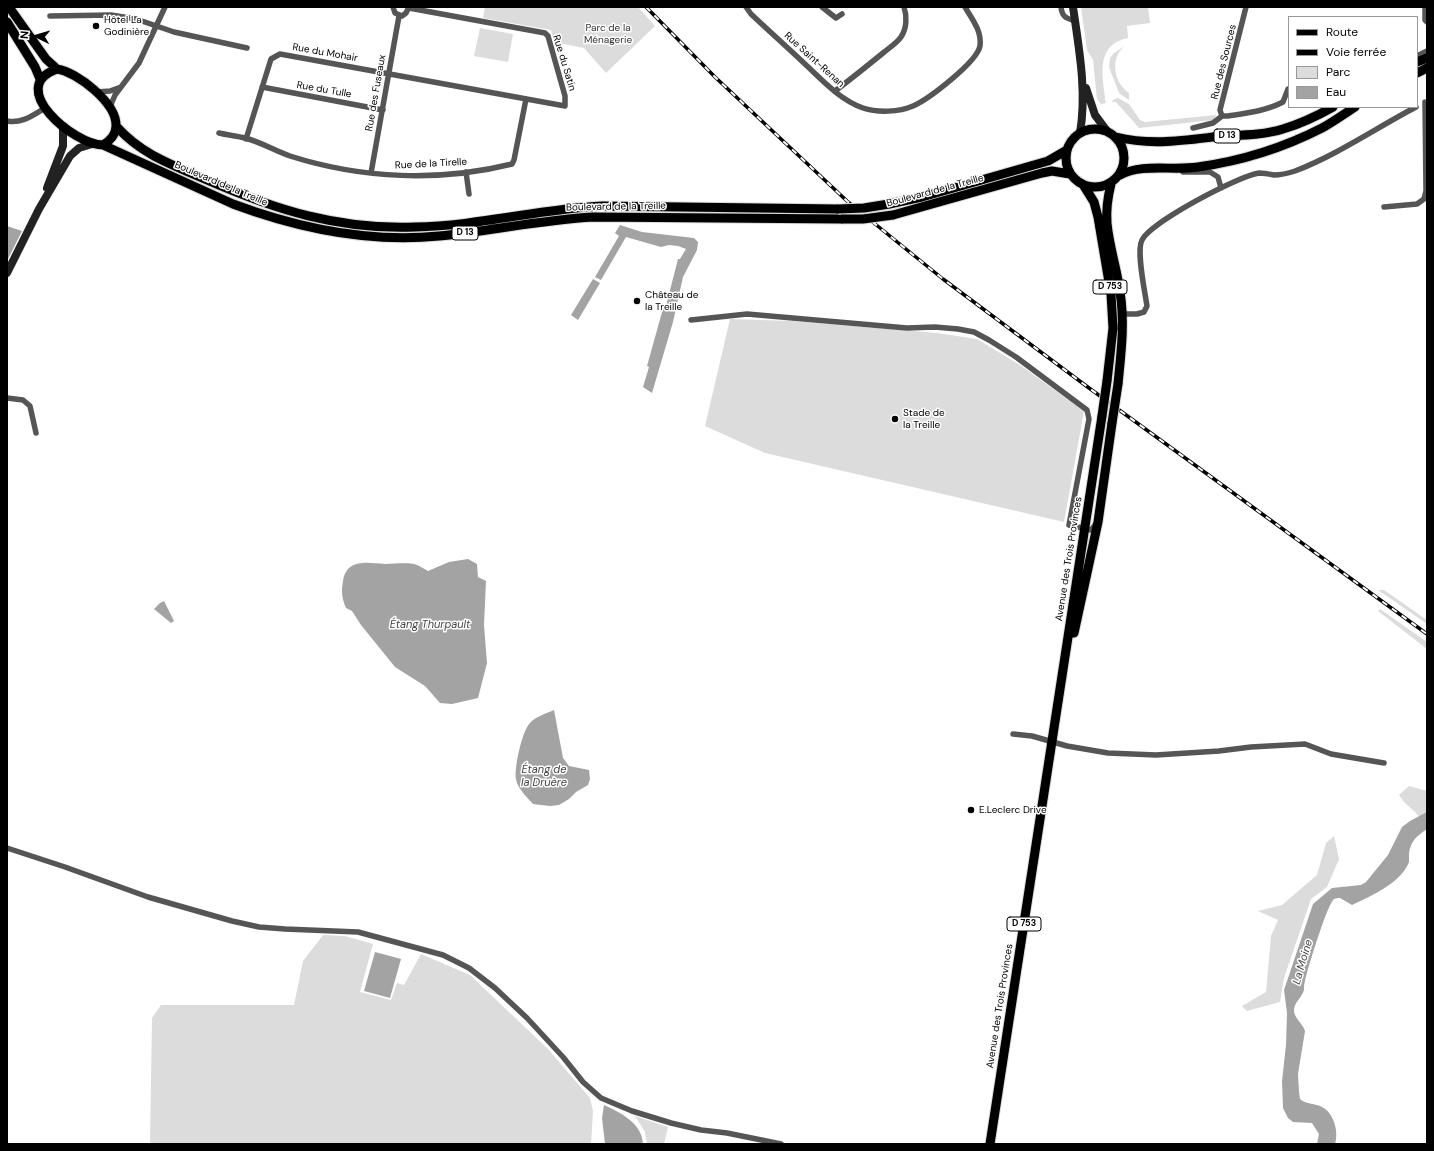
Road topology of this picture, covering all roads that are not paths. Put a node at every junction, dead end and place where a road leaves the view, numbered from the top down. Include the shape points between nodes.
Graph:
1 (9, 7) edge
2 (165, 7) edge
3 (393, 7) edge
4 (746, 7) edge
5 (822, 7) edge
6 (904, 7) edge
7 (965, 7) edge
8 (1061, 7) edge
9 (1073, 7) edge
10 (1246, 7) edge
11 (1425, 7) edge
12 (409, 8) edge
13 (842, 14) dead end
14 (50, 16) dead end
15 (399, 16) junction
16 (1075, 21) junction
17 (7, 22) edge
18 (1427, 22) edge
19 (155, 27) junction
20 (247, 48) dead end
21 (1427, 51) edge
22 (1418, 56) edge
23 (56, 68) junction
24 (1427, 68) edge
25 (1418, 72) edge
26 (389, 74) junction
27 (1082, 74) junction
28 (40, 80) junction
29 (121, 87) junction
30 (262, 87) junction
31 (1288, 89) dead end
32 (835, 91) junction
33 (96, 92) junction
34 (526, 100) junction
35 (1426, 102) edge
36 (110, 107) junction
37 (45, 108) junction
38 (1331, 108) edge
39 (1353, 108) edge
40 (1414, 108) edge
41 (382, 110) junction
42 (1222, 116) junction
43 (7, 121) edge
44 (63, 126) junction
45 (116, 127) junction
46 (1193, 128) dead end
47 (1107, 131) junction
48 (218, 133) dead end
49 (1080, 133) junction
50 (1116, 137) junction
51 (246, 139) junction
52 (92, 144) junction
53 (103, 145) junction
54 (1067, 150) junction
55 (1162, 168) junction
56 (466, 172) junction
57 (371, 173) junction
58 (1070, 174) junction
59 (1120, 175) junction
60 (1111, 184) junction
61 (1084, 186) junction
62 (1221, 188) junction
63 (469, 194) dead end
64 (1384, 207) dead end
65 (39, 209) junction
66 (7, 274) edge
67 (1122, 314) junction
68 (691, 320) dead end
69 (7, 398) edge
70 (36, 433) dead end
71 (1098, 522) junction
72 (1084, 529) junction
73 (1058, 705) junction
74 (1013, 734) dead end
75 (1052, 741) junction
76 (1384, 763) dead end
77 (7, 848) edge
78 (781, 1144) edge
79 (990, 1144) edge

1 - 23 main road via 46,59
2 - 19 street
3 - 15 street
4 - 32 street, Rue Saint-Renan
5 - 13 street via 836,18
6 - 32 street via 906,17 902,36
7 - 32 street, Rue Saint-Renan via 978,32 980,47 974,59 921,102 898,110 865,108
8 - 16 street via 1064,17
9 - 16 main road
10 - 42 street, Rue des Sources via 1220,110
11 - 18 street
12 - 15 street via 406,13
12 - 34 street, Rue du Satin via 548,36 565,106
14 - 19 street via 111,15
15 - 26 street, Rue des Fuseaux
16 - 27 main road
17 - 28 main road via 35,67
19 - 20 street
19 - 29 street via 139,63
21 - 22 street
23 - 28 main road via 47,72
23 - 33 main road via 70,73
24 - 25 main road
26 - 30 street, Rue du Mohair via 280,54 271,59
26 - 34 street, Rue du Satin
26 - 41 street, Rue des Fuseaux
27 - 47 main road via 1095,115
27 - 49 main road via 1083,116
28 - 37 main road via 38,94
29 - 33 street
29 - 36 street
30 - 41 street, Rue du Tulle
30 - 51 street, Rue du Mohair
31 - 42 street, Rue des Sources via 1284,102 1276,106
33 - 36 main road
34 - 56 street, Rue de la Tirelle via 512,164
35 - 64 street via 1424,199 1417,204
36 - 45 main road via 116,120
37 - 43 street via 24,120
37 - 44 main road
38 - 50 main road, D 13 via 1282,130 1163,142 1143,142
39 - 55 main road via 1323,128 1253,156 1195,167
40 - 62 street via 1338,151 1294,171 1276,175 1260,173
41 - 57 street, Rue des Fuseaux
42 - 46 street via 1213,123
44 - 52 main road
44 - 65 main road via 63,146
45 - 53 main road via 111,139
45 - 54 main road, Boulevard de la Treille / D 13, bridge via 142,150 246,197 302,215 366,226 457,224 595,206 864,208 922,197 1043,162
47 - 49 main road via 1088,130
47 - 50 main road
48 - 51 street, Rue de la Tirelle
49 - 54 main road
50 - 59 main road via 1125,156
51 - 57 street, Rue de la Tirelle via 290,156
52 - 53 main road, Boulevard de la Treille
52 - 65 main road via 72,153
53 - 58 main road, Boulevard de la Treille / D 13, bridge via 255,212 303,226 355,235 400,238 438,236 567,218 863,219 892,214 1042,173 1052,171
54 - 58 main road via 1066,162
55 - 59 main road via 1136,169
55 - 62 street via 1175,173 1210,172 1218,177
56 - 57 street, Rue de la Tirelle via 412,176
56 - 63 street
58 - 61 main road
59 - 60 main road
60 - 61 main road
60 - 67 main road, D 753 via 1107,222
61 - 72 main road, Avenue des Trois Provinces / D 753, bridge via 1094,202 1098,217 1111,294 1113,328
62 - 67 street via 1152,229 1142,240 1139,249 1147,306 1144,312 1138,314
65 - 66 main road
67 - 71 main road, Avenue des Trois Provinces / D 753, bridge via 1118,384
68 - 72 street via 747,314 907,328 953,328 974,332 1016,357 1087,410 1089,419 1069,525
69 - 70 street via 23,400 30,406
71 - 72 street via 1091,530
71 - 73 main road, Avenue des Trois Provinces / D 753
72 - 73 main road, Avenue des Trois Provinces / D 753
73 - 75 main road, Avenue des Trois Provinces / D 753
74 - 75 street
75 - 76 street via 1108,753 1156,754 1219,752 1251,746 1304,744 1331,754
75 - 79 main road, Avenue des Trois Provinces / D 753
77 - 78 street via 148,898 232,921 259,927 358,932 443,955 469,968 495,988 527,1018 583,1082 601,1098 672,1123

